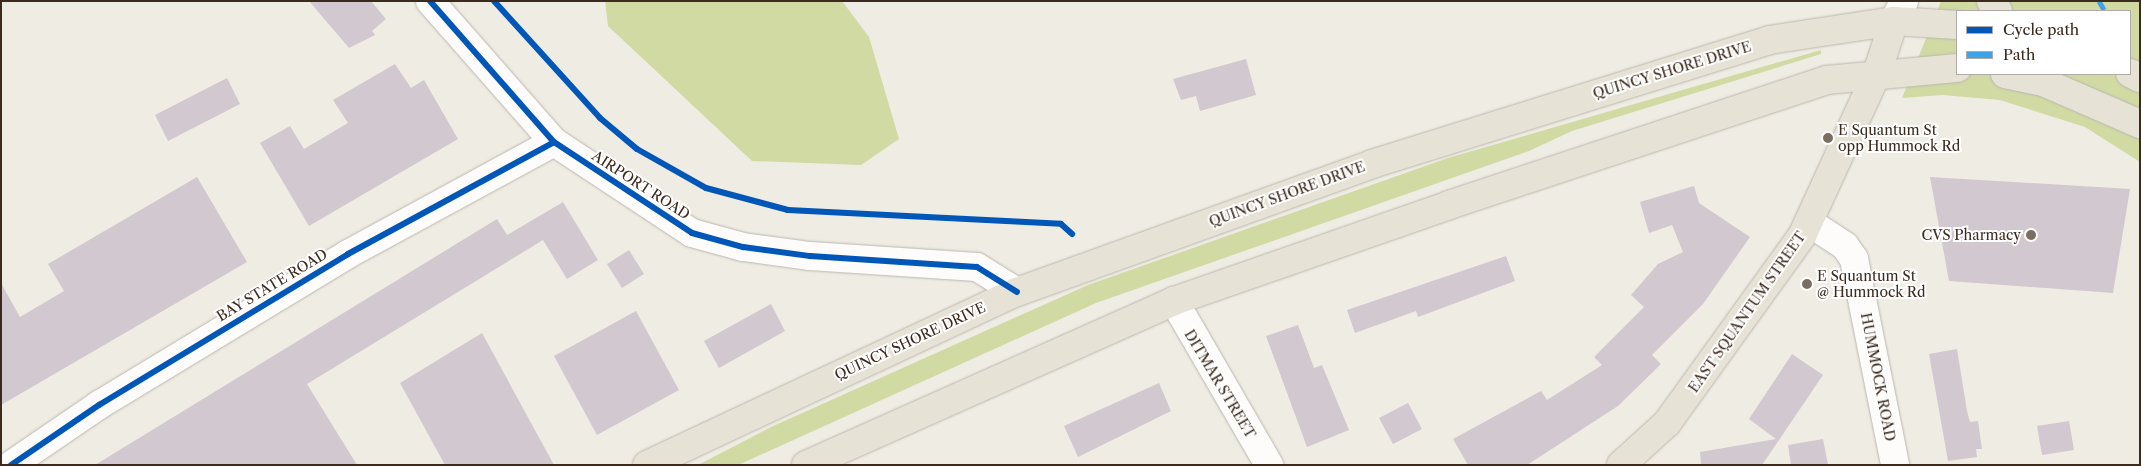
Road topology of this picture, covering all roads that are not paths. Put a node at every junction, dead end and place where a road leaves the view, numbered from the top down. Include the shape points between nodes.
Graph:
1 (430, 1) edge
2 (1899, 11) edge
3 (1956, 24) edge
4 (1956, 68) edge
5 (1877, 72) junction
6 (2010, 75) edge
7 (2140, 124) edge
8 (554, 142) junction
9 (1810, 223) junction
10 (1017, 292) junction
11 (1174, 301) junction
12 (11, 465) edge
13 (647, 465) edge
14 (806, 465) edge
15 (1269, 465) edge
16 (1621, 465) edge
17 (1895, 465) edge

1 - 8 street, AIRPORT ROAD
2 - 3 main road, QUINCY SHORE DRIVE
2 - 5 main road, EAST SQUANTUM STREET
2 - 10 main road, QUINCY SHORE DRIVE via 1769,40 1632,81 1372,164
4 - 5 main road
5 - 9 main road, EAST SQUANTUM STREET
5 - 11 main road via 1827,80
6 - 7 main road via 2043,82
8 - 10 street, AIRPORT ROAD via 692,232 743,247 810,256 977,267
8 - 12 street, BAY STATE ROAD via 348,254 99,405
9 - 16 main road, EAST SQUANTUM STREET via 1667,423
9 - 17 street, HUMMOCK ROAD via 1845,246 1854,259
10 - 13 main road, QUINCY SHORE DRIVE
11 - 14 main road
11 - 15 street, DITMAR STREET

